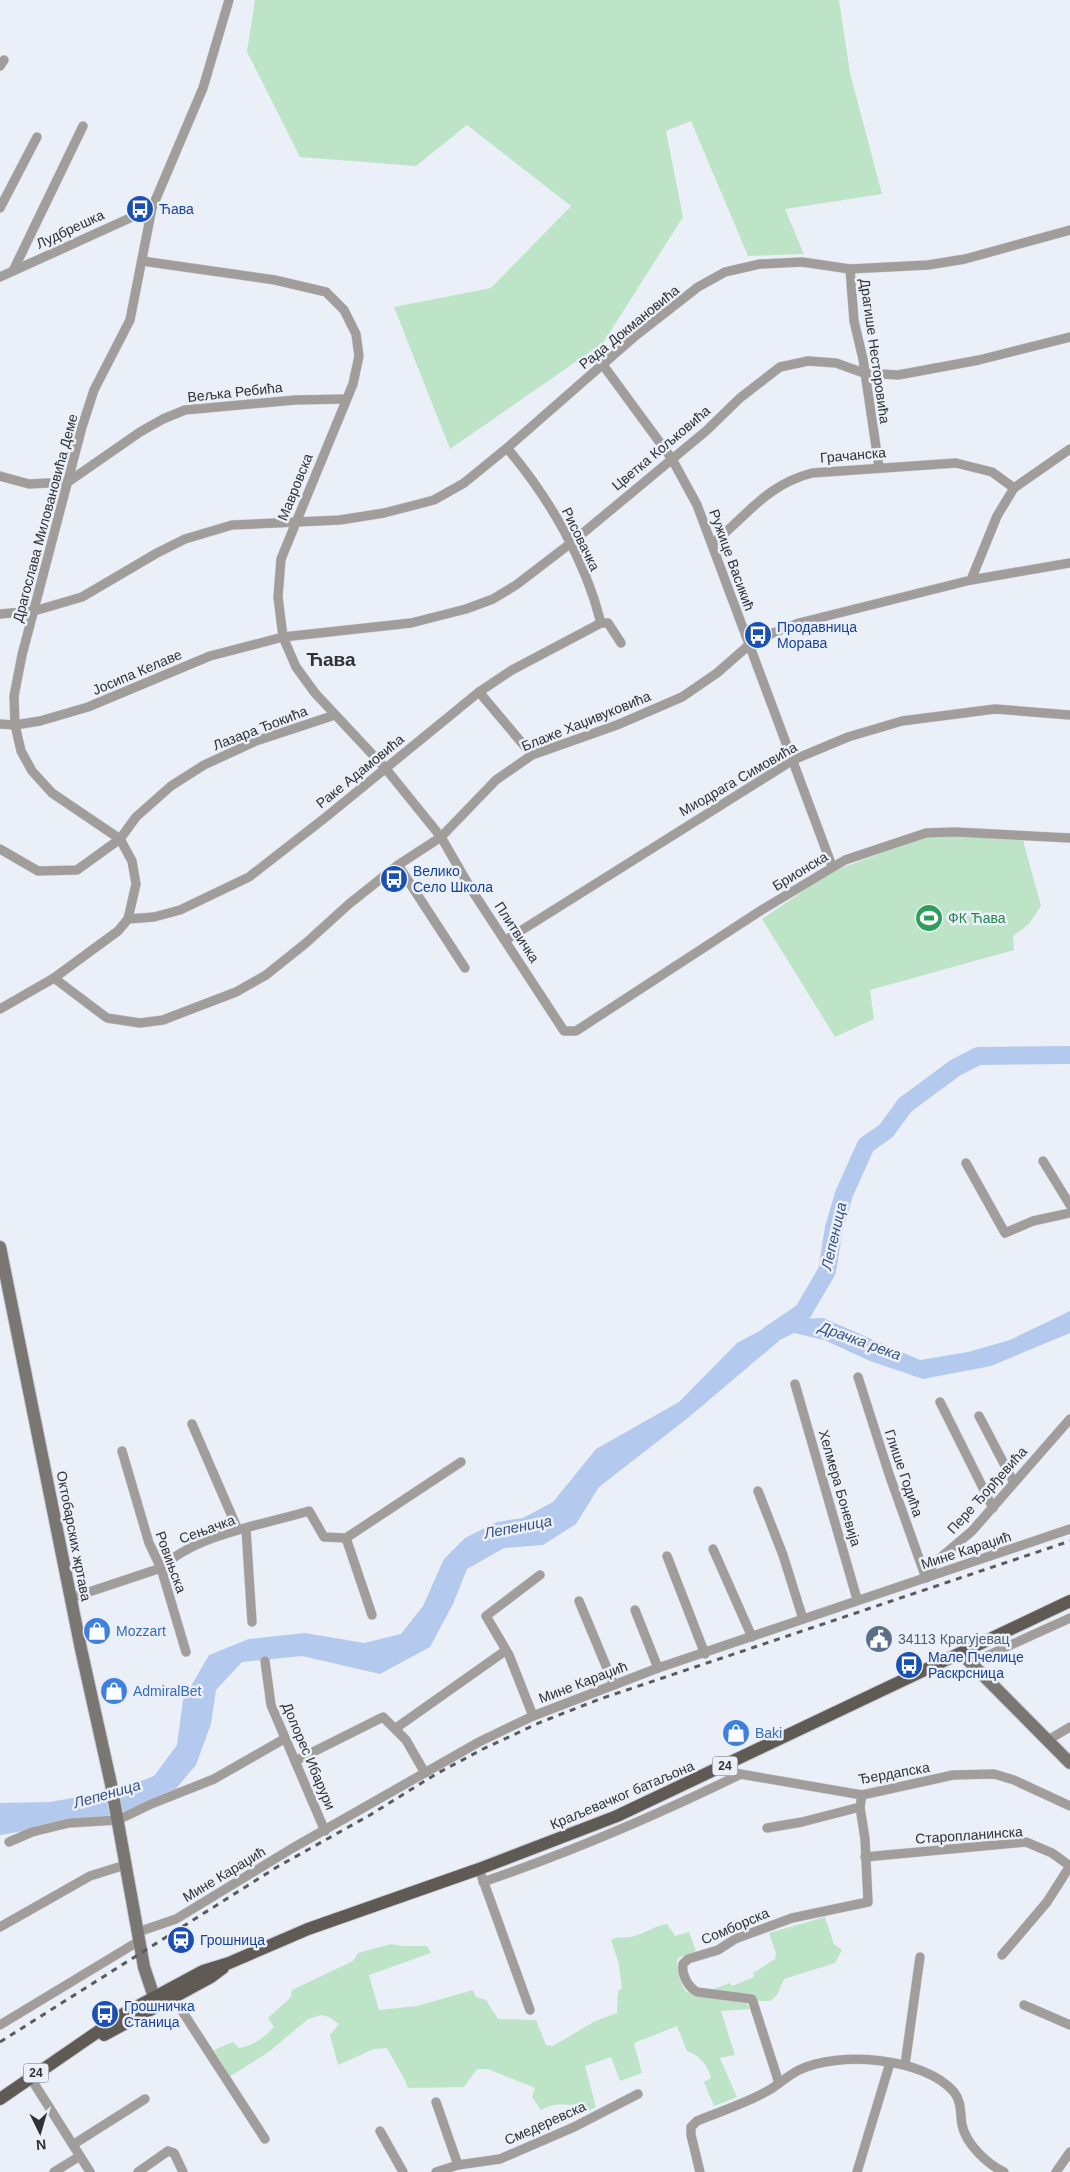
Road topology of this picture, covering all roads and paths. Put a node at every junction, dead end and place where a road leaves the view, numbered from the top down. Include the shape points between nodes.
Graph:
1 (229, 0) edge
2 (83, 126) dead end
3 (37, 137) dead end
4 (0, 208) edge
5 (152, 208) junction
6 (1070, 230) edge
7 (142, 262) junction
8 (850, 269) junction
9 (13, 271) junction
10 (0, 277) edge
11 (1070, 337) edge
12 (603, 366) junction
13 (864, 373) junction
14 (345, 399) junction
15 (507, 448) junction
16 (1070, 449) edge
17 (672, 459) junction
18 (879, 467) junction
19 (0, 476) edge
20 (68, 482) junction
21 (1014, 488) junction
22 (296, 522) junction
23 (571, 543) junction
24 (713, 543) junction
25 (1070, 563) edge
26 (971, 580) junction
27 (34, 611) junction
28 (0, 614) edge
29 (601, 622) junction
30 (283, 637) junction
31 (621, 643) dead end
32 (750, 646) junction
33 (479, 692) junction
34 (335, 715) junction
35 (1070, 715) edge
36 (0, 724) edge
37 (15, 724) junction
38 (532, 755) junction
39 (793, 760) junction
40 (386, 769) junction
41 (441, 837) junction
42 (1070, 838) edge
43 (120, 839) junction
44 (0, 849) edge
45 (398, 864) junction
46 (832, 866) junction
47 (128, 918) junction
48 (506, 940) junction
49 (465, 968) dead end
50 (54, 978) junction
51 (0, 1008) edge
52 (576, 1030) joint
53 (1043, 1161) dead end
54 (966, 1163) dead end
55 (1070, 1205) edge
56 (1070, 1213) edge
57 (0, 1246) edge
58 (858, 1377) dead end
59 (795, 1384) dead end
60 (940, 1402) dead end
61 (979, 1416) dead end
62 (1070, 1419) edge
63 (192, 1424) dead end
64 (122, 1451) dead end
65 (461, 1462) dead end
66 (1013, 1481) junction
67 (758, 1491) dead end
68 (992, 1508) junction
69 (1070, 1529) edge
70 (242, 1530) junction
71 (346, 1538) junction
72 (713, 1549) dead end
73 (667, 1556) dead end
74 (161, 1568) junction
75 (540, 1575) dead end
76 (926, 1578) junction
77 (71, 1598) junction
78 (858, 1599) junction
79 (579, 1601) dead end
80 (1070, 1601) edge
81 (635, 1610) dead end
82 (372, 1615) dead end
83 (1070, 1618) edge
84 (803, 1620) junction
85 (252, 1622) dead end
86 (752, 1637) junction
87 (505, 1651) junction
88 (186, 1652) dead end
89 (961, 1653) junction
90 (705, 1654) junction
91 (265, 1661) dead end
92 (972, 1663) junction
93 (658, 1668) junction
94 (614, 1685) junction
95 (533, 1716) junction
96 (1070, 1727) edge
97 (396, 1728) junction
98 (284, 1739) junction
99 (1048, 1740) junction
100 (295, 1761) junction
101 (1070, 1763) edge
102 (717, 1770) junction
103 (425, 1773) junction
104 (739, 1775) junction
105 (862, 1795) junction
106 (1070, 1806) edge
107 (860, 1807) junction
108 (117, 1816) junction
109 (768, 1828) dead end
110 (325, 1831) junction
111 (9, 1842) dead end
112 (865, 1857) junction
113 (125, 1865) junction
114 (1070, 1866) edge
115 (479, 1869) junction
116 (483, 1882) junction
117 (0, 1927) edge
118 (139, 1937) junction
119 (1002, 1955) dead end
120 (920, 1956) dead end
121 (229, 1963) junction
122 (173, 1997) junction
123 (155, 2002) junction
124 (1024, 2005) dead end
125 (530, 2010) dead end
126 (0, 2025) edge
127 (1070, 2025) edge
128 (890, 2063) junction
129 (904, 2065) junction
130 (30, 2077) junction
131 (780, 2083) junction
132 (638, 2094) dead end
133 (0, 2099) edge
134 (145, 2099) dead end
135 (436, 2102) dead end
136 (380, 2131) dead end
137 (265, 2139) dead end
138 (74, 2144) junction
139 (1070, 2152) edge
140 (80, 2156) junction
141 (458, 2164) junction
142 (54, 2172) edge
143 (90, 2172) edge
144 (138, 2172) edge
145 (183, 2172) edge
146 (403, 2172) edge
147 (436, 2172) edge
148 (700, 2172) edge
149 (857, 2172) edge
150 (1004, 2172) edge
151 (1056, 2172) edge

1 - 5 street, Драгослава Миловановића Деме via 203,88
2 - 9 street
3 - 4 street
5 - 7 street, Драгослава Миловановића Деме
5 - 9 street, Лудбрешка
6 - 8 street, Рада Докмановића via 965,259 928,265
7 - 14 street, Мавровска via 275,280 326,292 344,310 356,334 359,356 353,384
7 - 20 street, Драгослава Миловановића Деме via 130,320 94,390
8 - 12 street, Рада Докмановића via 802,262 760,264 725,272 698,287
8 - 13 street, Драгише Несторовића via 852,303
9 - 10 street, Лудбрешка
11 - 13 street, Цветка Кољковића via 979,360 898,375
12 - 15 street, Рада Докмановића
12 - 17 street, Ружице Васикић
13 - 17 street, Цветка Кољковића via 836,363 808,361 780,366
13 - 18 street, Драгише Несторовића
14 - 20 street, Вељка Ребића via 186,410 140,432
14 - 22 street, Мавровска
15 - 22 street, Рада Докмановића via 464,483 434,500 384,513
15 - 23 street, Рисовачка via 540,490
16 - 21 street
17 - 23 street, Цветка Кољковића
17 - 24 street, Ружице Васикић
18 - 21 street, Грачанска via 956,463 992,472
18 - 24 street, Грачанска via 812,473 791,479 761,497 740,521
19 - 20 street via 29,484
20 - 27 street, Драгослава Миловановића Деме
21 - 26 street via 997,516
22 - 27 street, Рада Докмановића via 232,525 185,539 82,596
22 - 30 street, Мавровска via 279,575
23 - 29 street, Рисовачка
23 - 30 street, Цветка Кољковића via 516,585 466,609 411,623
24 - 32 street, Ружице Васикић
25 - 26 street, Блаже Хаџивуковића
26 - 32 street, Блаже Хаџивуковића via 799,623
27 - 28 street, Рада Докмановића
27 - 37 street, Драгослава Миловановића Деме via 14,696
29 - 31 street, Рисовачка via 608,623
29 - 33 street, Раке Адамовића via 512,670
30 - 34 street, Мавровска via 296,667
30 - 37 street, Јосипа Келаве via 210,656 88,707 40,721
32 - 38 street, Блаже Хаџивуковића via 682,697 617,725
32 - 39 street, Ружице Васикић
33 - 38 street
33 - 40 street, Раке Адамовића
34 - 40 street, Мавровска
34 - 43 street, Лазара Ђокића via 256,742 204,765 172,786 136,817
35 - 39 street, Миодрага Симовића via 995,709 902,721 848,737
36 - 37 street, Јосипа Келаве
37 - 43 street, Драгослава Миловановића Деме via 21,751 32,771 52,793
38 - 41 street, Блаже Хаџивуковића via 496,780
39 - 46 street, Ружице Васикић
39 - 48 street, Миодрага Симовића
40 - 41 street, Мавровска
40 - 47 street, Раке Адамовића via 249,877 180,910 154,917
41 - 45 street, Блаже Хаџивуковића
41 - 48 street, Плитвичка
42 - 46 street, Брионска via 926,833
43 - 44 street, Лазара Ђокића via 77,870 38,871
43 - 47 street, Драгослава Миловановића Деме via 132,861 136,884
45 - 49 street
45 - 50 street, Блаже Хаџивуковића via 266,974 236,992 163,1020 140,1023 107,1018
46 - 52 street, Брионска
47 - 50 street, Драгослава Миловановића Деме via 118,931
48 - 52 street, Плитвичка via 564,1031
50 - 51 street, Драгослава Миловановића Деме
53 - 55 street
54 - 56 street via 1005,1233 1033,1221
57 - 77 street, Октобарских жртава
58 - 76 street, Глише Годића
59 - 78 street, Хелмера Боневија
60 - 68 street
61 - 66 street
62 - 66 street, Пере Ђорђевића
63 - 70 street
64 - 74 street, Ровињска via 148,1543
65 - 71 street
66 - 68 street, Пере Ђорђевића
67 - 84 street via 783,1555
68 - 76 street, Пере Ђорђевића via 972,1531 933,1564
69 - 76 street, Мине Караџић
70 - 71 street, Сењачка via 309,1511 324,1536
70 - 74 street, Сењачка via 194,1545 172,1557
70 - 85 street
71 - 82 street
72 - 86 street
73 - 90 street
74 - 77 street, Сењачка
74 - 88 street, Ровињска
75 - 87 street via 486,1616
76 - 78 street, Мине Караџић
77 - 108 street, Октобарских жртава
78 - 84 street, Мине Караџић
79 - 94 street
80 - 89 main road, Краљевачког батаљона / 24
81 - 93 street
83 - 92 street
84 - 86 street, Мине Караџић
86 - 90 street, Мине Караџић
87 - 95 street
87 - 97 street
89 - 92 street
89 - 102 main road, Краљевачког батаљона / 24
90 - 93 street, Мине Караџић
91 - 98 street, Долорес Ибарури via 271,1705
92 - 99 street
93 - 94 street, Мине Караџић
94 - 95 street, Мине Караџић
95 - 103 street, Мине Караџић
96 - 99 street
97 - 100 street via 383,1716
97 - 103 street
98 - 100 street, Долорес Ибарури
98 - 108 street via 214,1779
99 - 101 street
100 - 110 street, Долорес Ибарури
102 - 104 street, Ђердапска
102 - 115 main road, Краљевачког батаљона / 24 via 617,1816
103 - 110 street, Мине Караџић
104 - 105 street, Ђердапска
104 - 116 street via 557,1857
105 - 106 street, Ђердапска via 953,1775 984,1773 1014,1780
105 - 107 street, Сомборска
107 - 109 street
107 - 112 street, Сомборска
108 - 111 street via 69,1823 32,1832
108 - 113 street, Октобарских жртава
110 - 118 street, Мине Караџић via 176,1919
112 - 114 street, Старопланинска via 1026,1842 1052,1853
112 - 131 street, Сомборска via 868,1902 792,1918 735,1939 718,1950 688,1959 683,1964 690,1988 697,1992 752,1999
113 - 117 street via 90,1876
113 - 118 street, Октобарских жртава
114 - 119 street, Старопланинска via 1047,1902
115 - 116 street
115 - 121 main road, Краљевачког батаљона / 24 via 308,1929
116 - 125 street
118 - 123 street, Октобарских жртава
118 - 126 street, Мине Караџић
120 - 129 street
121 - 122 main road, Краљевачког батаљона / 24 via 211,1977
121 - 123 main road, Краљевачког батаљона / 24 via 203,1971
122 - 123 main road, Краљевачког батаљона / 24
122 - 137 street
123 - 130 main road, Краљевачког батаљона / 24 via 100,2029
124 - 127 street
128 - 129 street
128 - 131 street via 849,2060 823,2063 799,2070
128 - 149 street
129 - 150 street via 942,2082 954,2092 959,2100 964,2131 982,2155
130 - 133 main road, Краљевачког батаљона / 24
130 - 138 street
131 - 148 street via 697,2121 691,2127
132 - 141 street, Смедеревска via 574,2127 500,2158
134 - 138 street
135 - 141 street
136 - 146 street
138 - 140 street
139 - 151 street
140 - 142 street
140 - 143 street
141 - 147 street, Смедеревска
144 - 145 street via 168,2151 174,2153

